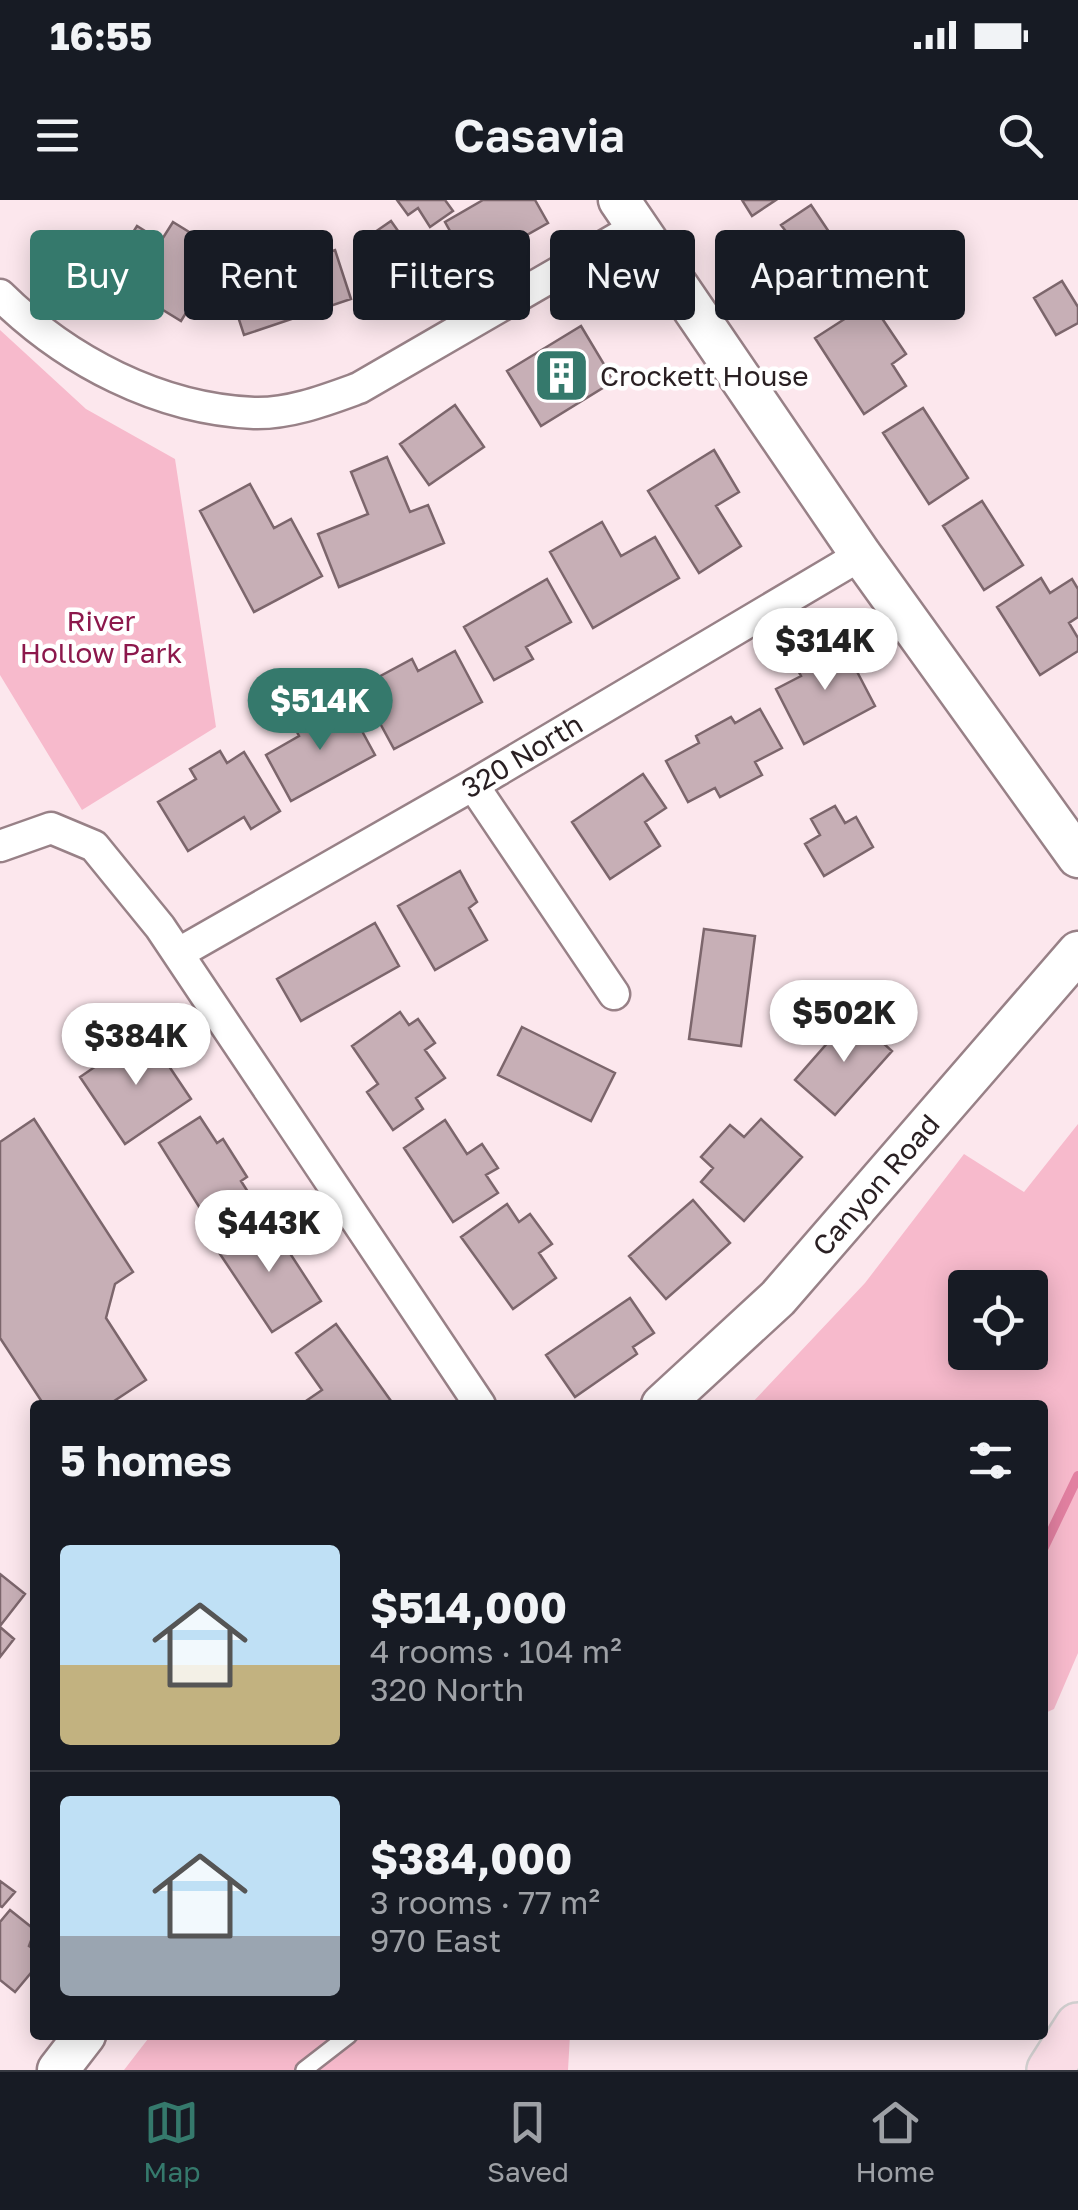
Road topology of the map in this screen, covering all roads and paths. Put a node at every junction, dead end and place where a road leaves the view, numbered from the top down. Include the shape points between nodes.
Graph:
1 (628, 214) edge
2 (0, 295) edge
3 (861, 555) junction
4 (473, 785) junction
5 (0, 846) edge
6 (1078, 856) edge
7 (1078, 952) edge
8 (179, 953) junction
9 (614, 994) dead end
10 (477, 1400) edge
11 (667, 1400) edge
12 (1078, 2026) edge
13 (81, 2040) edge
14 (343, 2040) edge
15 (58, 2070) edge
16 (304, 2070) edge
17 (1050, 2070) edge

1 - 2 street via 360,388 309,406 258,413 198,406 84,362 34,329
1 - 3 street
3 - 4 street, 320 North
3 - 6 street
4 - 8 street, 320 North
4 - 9 street
5 - 8 street via 51,828 94,846
7 - 11 street, Canyon Road via 778,1298
8 - 10 street
12 - 17 main road
13 - 15 street
14 - 16 lane

